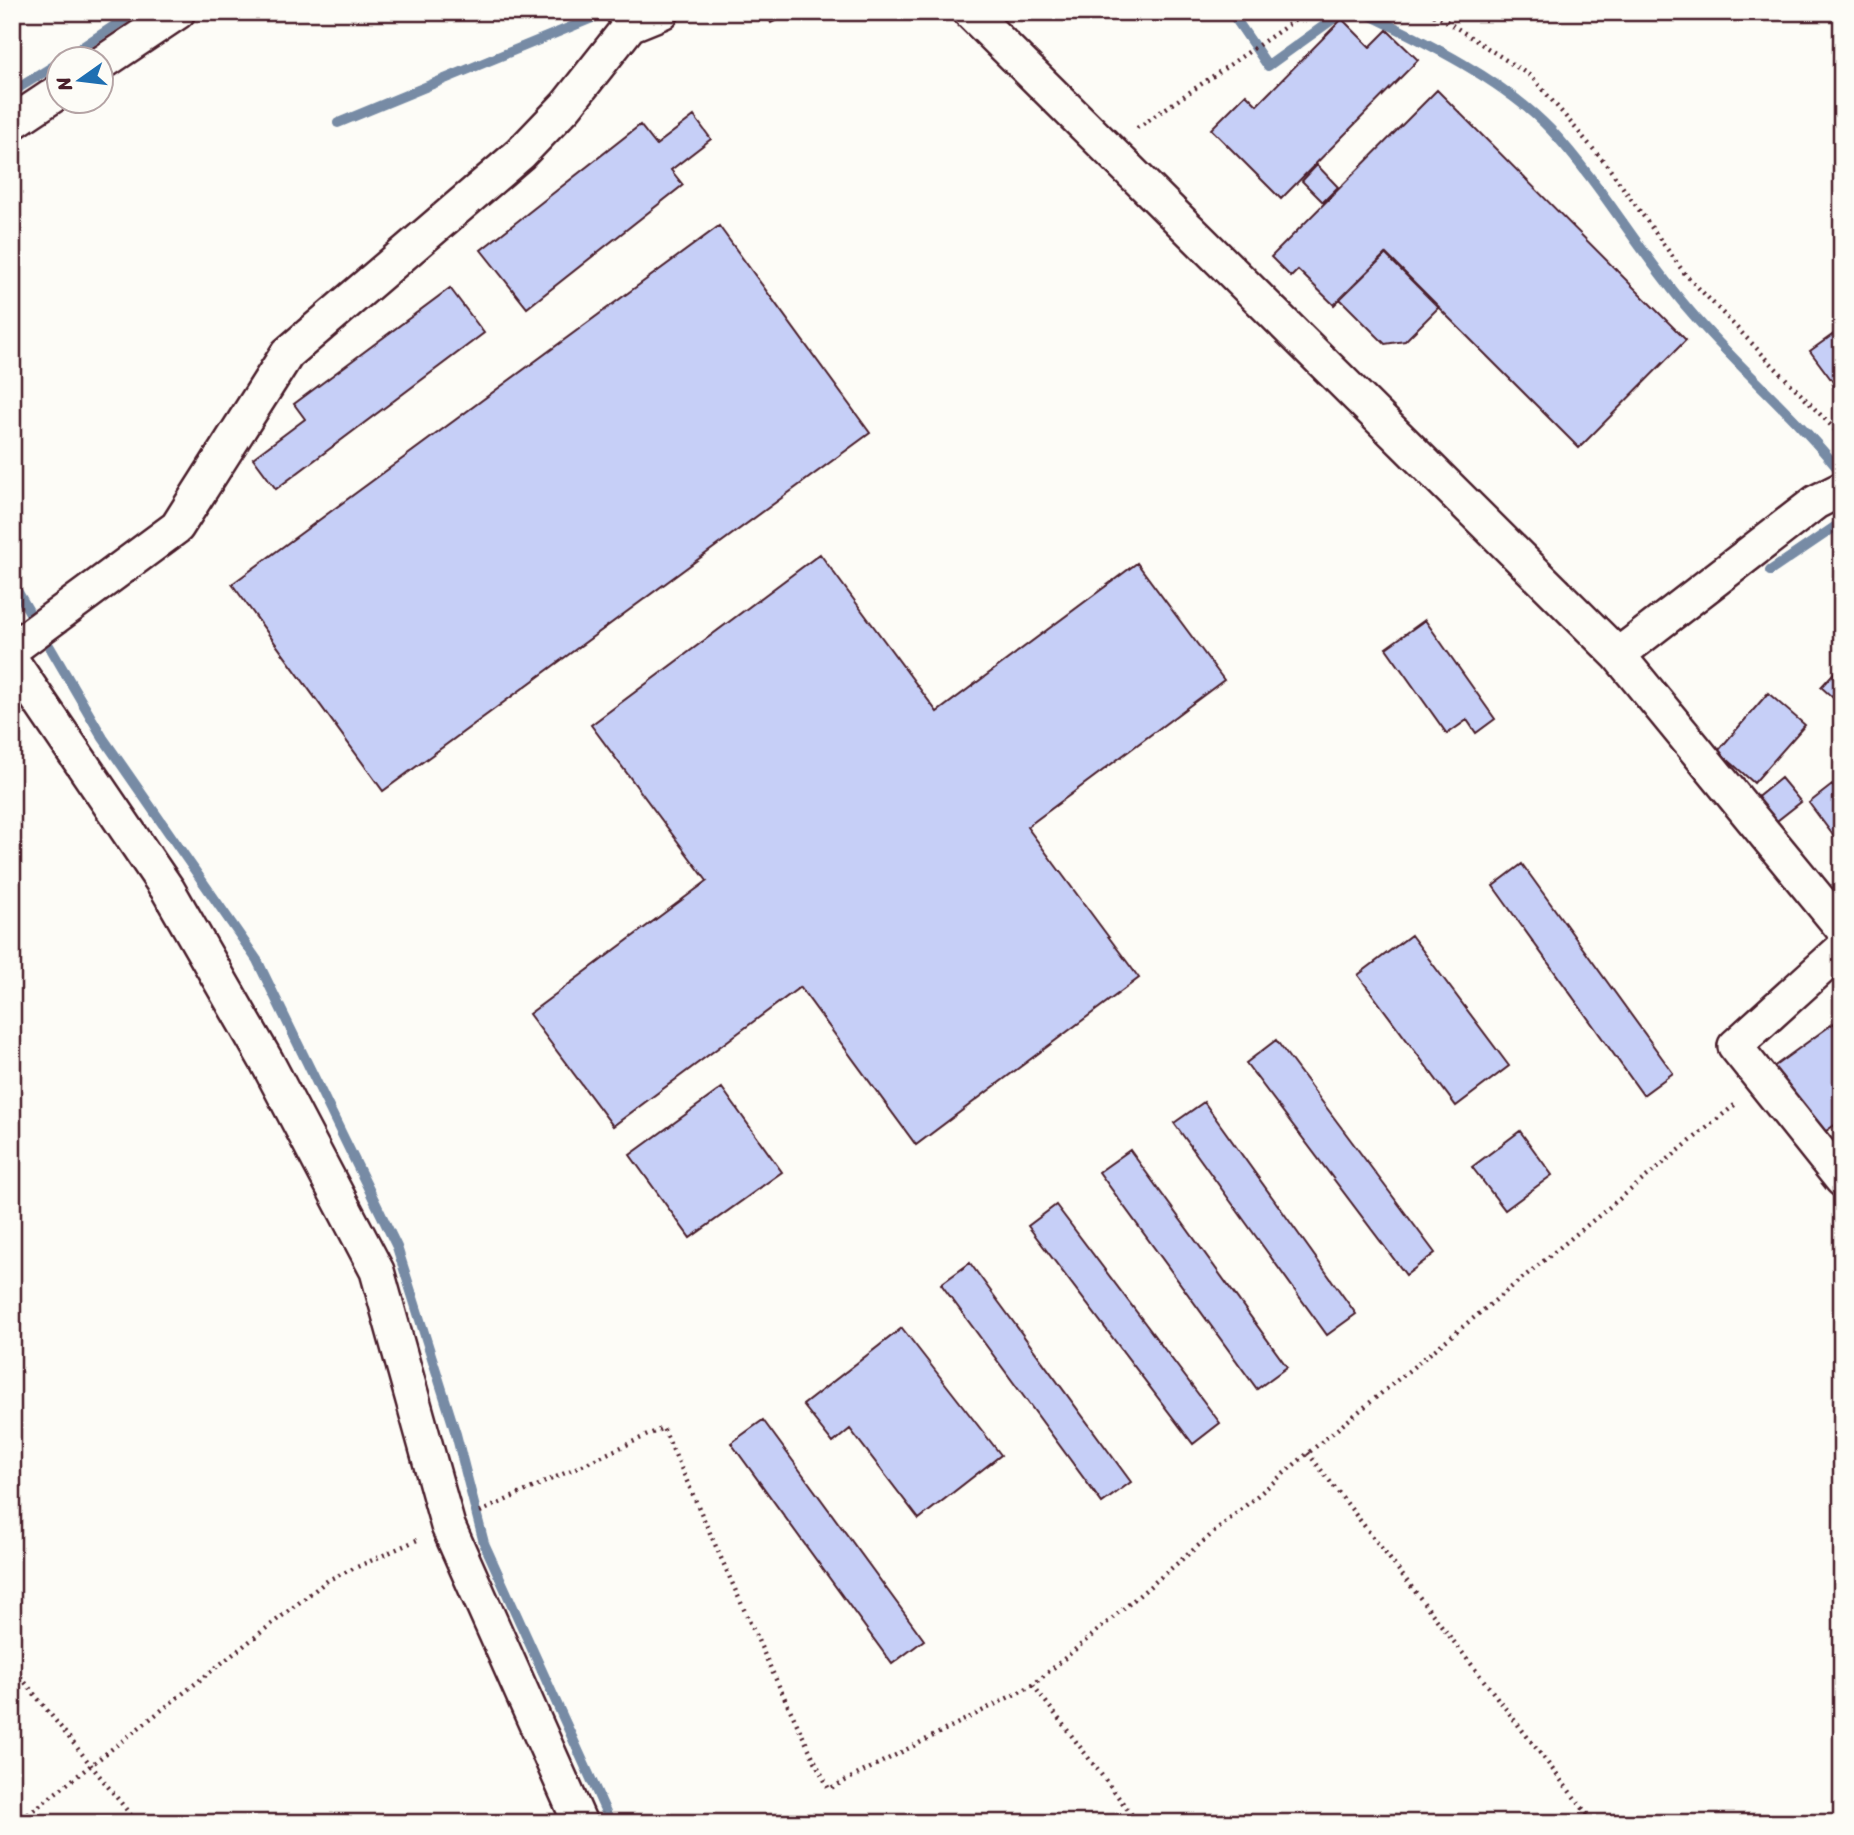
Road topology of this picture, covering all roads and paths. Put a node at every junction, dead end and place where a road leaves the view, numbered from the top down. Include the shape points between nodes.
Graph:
1 (178, 12) edge
2 (662, 12) edge
3 (970, 12) edge
4 (1307, 12) edge
5 (1427, 12) edge
6 (626, 18) edge
7 (116, 54) edge
8 (46, 100) edge
9 (12, 122) edge
10 (1107, 149) junction
11 (1842, 437) edge
12 (1842, 489) edge
13 (12, 649) edge
14 (1618, 655) junction
15 (12, 661) edge
16 (1842, 928) edge
17 (1842, 949) edge
18 (1765, 1080) junction
19 (1842, 1180) edge
20 (1308, 1453) junction
21 (448, 1526) junction
22 (12, 1666) edge
23 (1033, 1685) junction
24 (91, 1765) junction
25 (17, 1823) edge
26 (137, 1823) edge
27 (580, 1823) edge
28 (1138, 1823) edge
29 (1594, 1823) edge

1 - 7 street
2 - 6 street
3 - 10 street
4 - 10 path
5 - 11 path via 1532,77 1606,164 1685,274
6 - 13 street via 566,106 520,154 287,354 177,527
8 - 9 street
10 - 14 street
12 - 14 street via 1816,502
14 - 16 street
15 - 21 street via 168,890 267,1062 377,1271
17 - 18 street via 1735,1046
18 - 19 street
18 - 20 path
20 - 23 path
20 - 29 path
21 - 23 path via 663,1428 786,1705 829,1789
21 - 24 path via 328,1580
21 - 27 street
22 - 24 path
23 - 28 path
24 - 25 path
24 - 26 path

